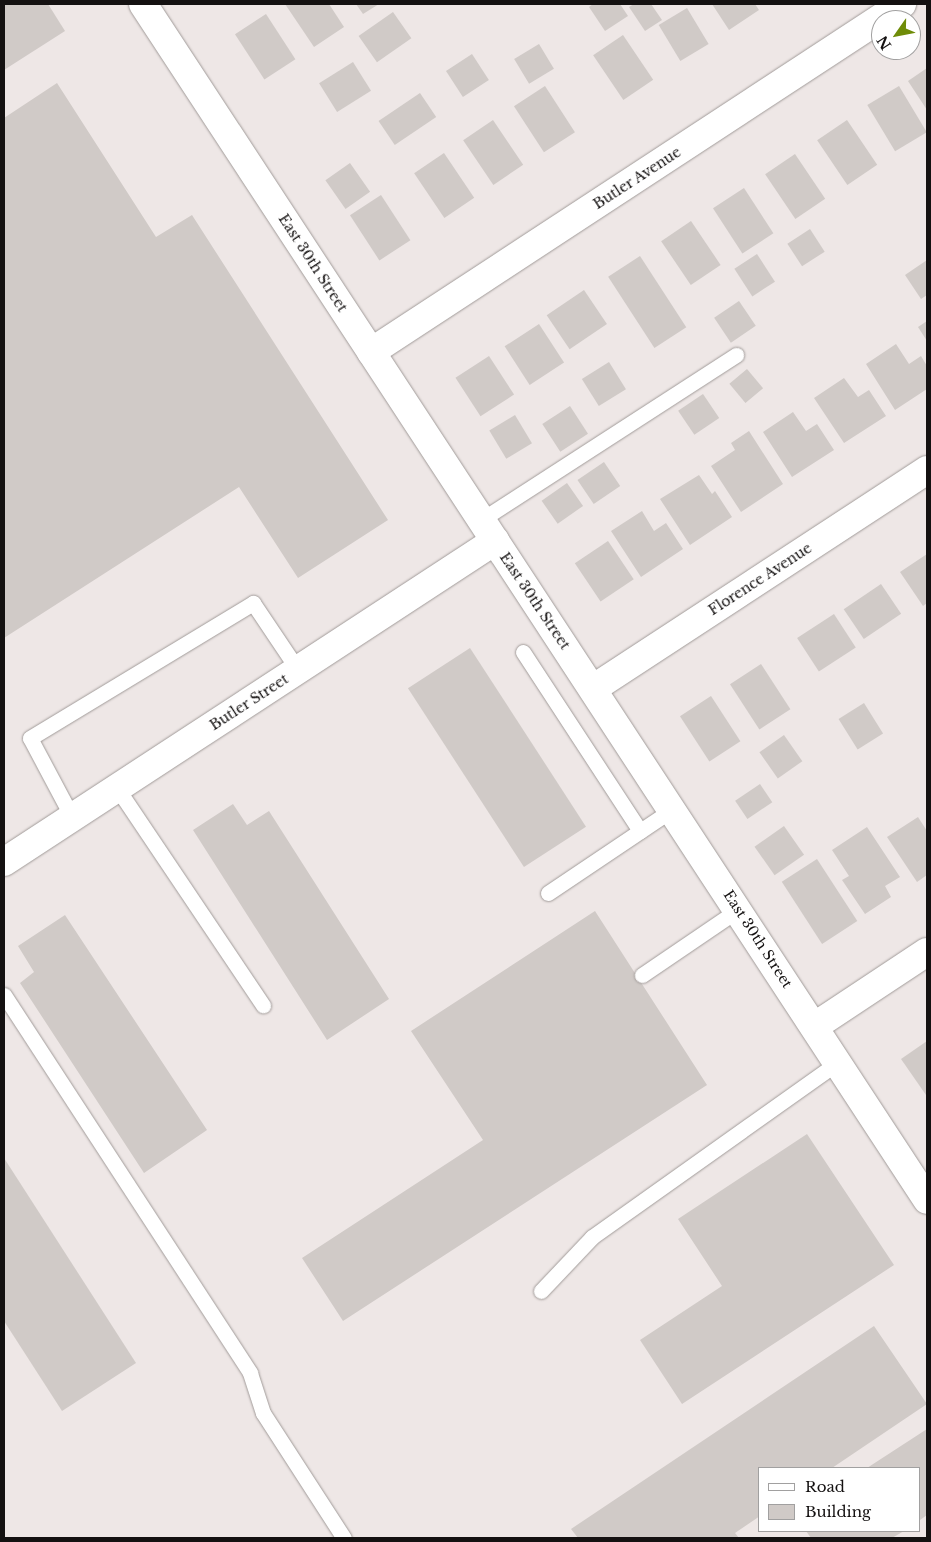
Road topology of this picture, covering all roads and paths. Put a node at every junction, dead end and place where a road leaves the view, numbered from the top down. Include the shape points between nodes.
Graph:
1 (142, 4) edge
2 (902, 4) edge
3 (371, 352) junction
4 (736, 355) dead end
5 (927, 470) edge
6 (488, 530) junction
7 (523, 652) dead end
8 (298, 670) junction
9 (594, 688) junction
10 (117, 788) junction
11 (673, 809) junction
12 (72, 817) junction
13 (640, 831) junction
14 (4, 862) edge
15 (548, 893) dead end
16 (739, 910) junction
17 (927, 952) edge
18 (642, 975) dead end
19 (4, 995) edge
20 (263, 1005) dead end
21 (815, 1026) junction
22 (838, 1062) junction
23 (927, 1200) edge
24 (541, 1291) dead end
25 (344, 1538) edge

1 - 3 street, East 30th Street
2 - 3 street, Butler Avenue
3 - 6 street, East 30th Street
4 - 6 lane
5 - 9 street, Florence Avenue
6 - 8 street, Butler Street
6 - 9 street, East 30th Street
7 - 13 lane
8 - 10 street, Butler Street
8 - 12 lane via 254,603 30,738
9 - 11 street, East 30th Street
10 - 12 street, Butler Street
10 - 20 lane
11 - 13 lane
11 - 16 street, East 30th Street
12 - 14 street, Butler Street
13 - 15 lane
16 - 18 lane
16 - 21 street, East 30th Street
17 - 21 street
19 - 25 lane via 250,1373 267,1421
21 - 22 street, East 30th Street
22 - 23 street, East 30th Street
22 - 24 lane via 592,1237

